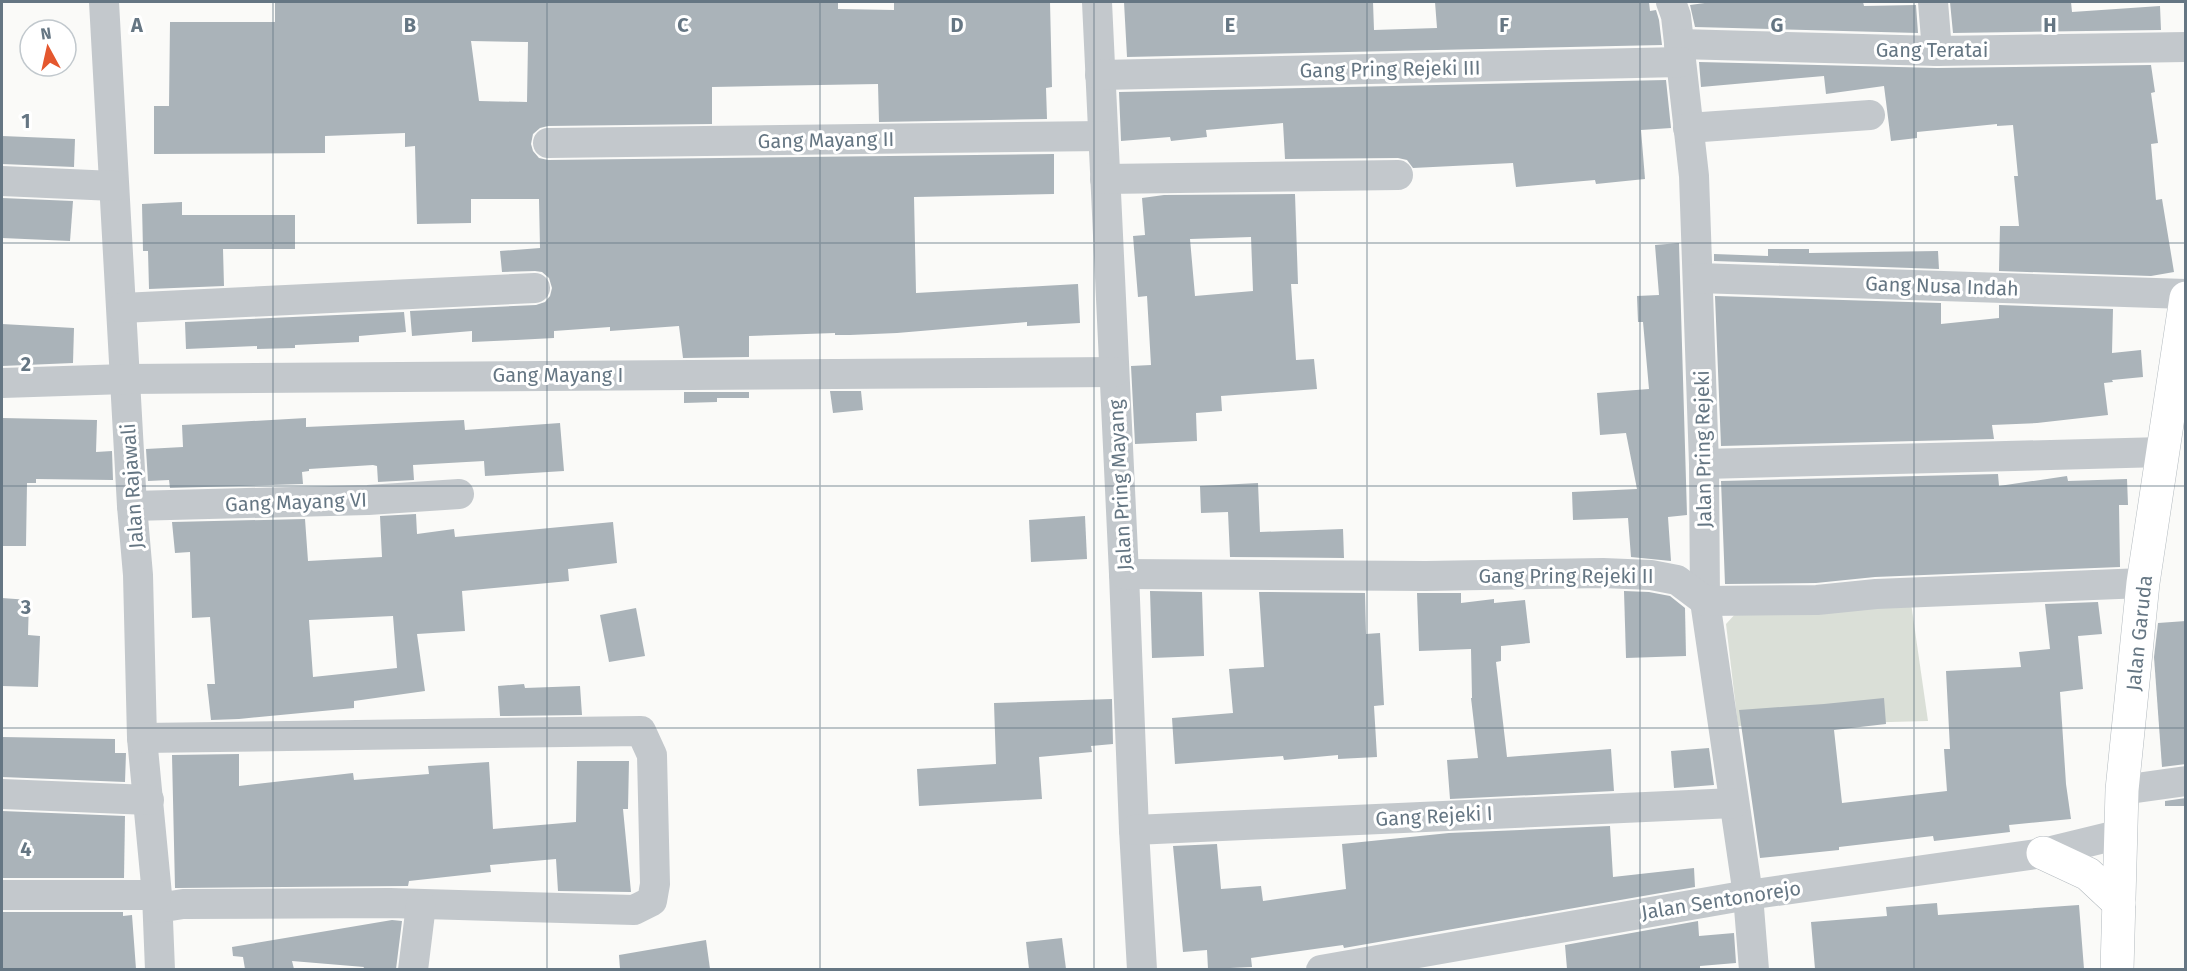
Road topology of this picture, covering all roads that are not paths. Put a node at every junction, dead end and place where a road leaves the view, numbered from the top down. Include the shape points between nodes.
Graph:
1 (104, 2) edge
2 (1096, 2) edge
3 (1671, 2) edge
4 (1934, 2) edge
5 (2186, 47) edge
6 (1937, 51) junction
7 (1680, 53) junction
8 (1100, 75) junction
9 (1870, 115) dead end
10 (1688, 128) junction
11 (1103, 136) junction
12 (548, 143) dead end
13 (1398, 175) dead end
14 (1105, 179) junction
15 (2, 181) edge
16 (114, 186) junction
17 (1698, 279) junction
18 (535, 288) dead end
19 (2186, 296) edge
20 (122, 308) junction
21 (1114, 372) junction
22 (126, 379) junction
23 (2, 383) edge
24 (2163, 452) junction
25 (1704, 464) junction
26 (459, 494) dead end
27 (132, 506) junction
28 (1124, 574) junction
29 (2144, 583) junction
30 (1705, 601) junction
31 (142, 738) junction
32 (2186, 782) edge
33 (2122, 790) junction
34 (2, 794) edge
35 (149, 800) junction
36 (1734, 803) junction
37 (1134, 830) junction
38 (2121, 834) junction
39 (2043, 853) junction
40 (2, 895) edge
41 (1748, 895) junction
42 (158, 902) junction
43 (2119, 903) junction
44 (421, 905) junction
45 (160, 969) edge
46 (413, 969) edge
47 (1142, 969) edge
48 (1321, 969) edge
49 (1754, 969) edge
50 (2117, 969) edge

1 - 16 street, Jalan Rajawali
2 - 8 street, Jalan Pring Mayang
3 - 7 street, Jalan Pring Rejeki
4 - 6 street
5 - 6 street, Gang Teratai
6 - 7 street, Gang Teratai
7 - 8 street, Gang Pring Rejeki III
7 - 10 street, Jalan Pring Rejeki
8 - 11 street, Jalan Pring Mayang
9 - 10 street
10 - 17 street, Jalan Pring Rejeki
11 - 12 street, Gang Mayang II
11 - 14 street, Jalan Pring Mayang
13 - 14 street
14 - 21 street, Jalan Pring Mayang
15 - 16 street
16 - 20 street, Jalan Rajawali
17 - 19 street, Gang Nusa Indah
17 - 25 street, Jalan Pring Rejeki
18 - 20 street
19 - 24 street, Jalan Garuda
20 - 22 street, Jalan Rajawali
21 - 22 street, Gang Mayang I
21 - 28 street, Jalan Pring Mayang
22 - 23 street, Gang Mayang I
22 - 27 street, Jalan Rajawali
24 - 25 street
24 - 29 street, Jalan Garuda
25 - 30 street, Jalan Pring Rejeki
26 - 27 street, Gang Mayang VI
27 - 31 street, Jalan Rajawali via 138,575
28 - 30 street, Gang Pring Rejeki II via 1612,573 1677,580
28 - 37 street, Jalan Pring Mayang
29 - 30 street via 1817,600
29 - 33 street, Jalan Garuda
30 - 36 street, Jalan Pring Rejeki
31 - 35 street, Jalan Rajawali
31 - 44 street via 641,730 652,755 652,901 634,910
32 - 33 street
33 - 38 street, Jalan Garuda
34 - 35 street
35 - 42 street, Jalan Rajawali
36 - 37 street, Gang Rejeki I
36 - 41 street, Jalan Pring Rejeki
37 - 47 street, Jalan Pring Mayang
38 - 39 street, Jalan Sentonorejo
38 - 43 street, Jalan Garuda
39 - 41 street, Jalan Sentonorejo
39 - 43 street via 2088,874
40 - 42 street
41 - 48 street, Jalan Sentonorejo
41 - 49 street, Jalan Pring Rejeki
42 - 44 street
42 - 45 street, Jalan Rajawali
43 - 50 street, Jalan Garuda
44 - 46 street

